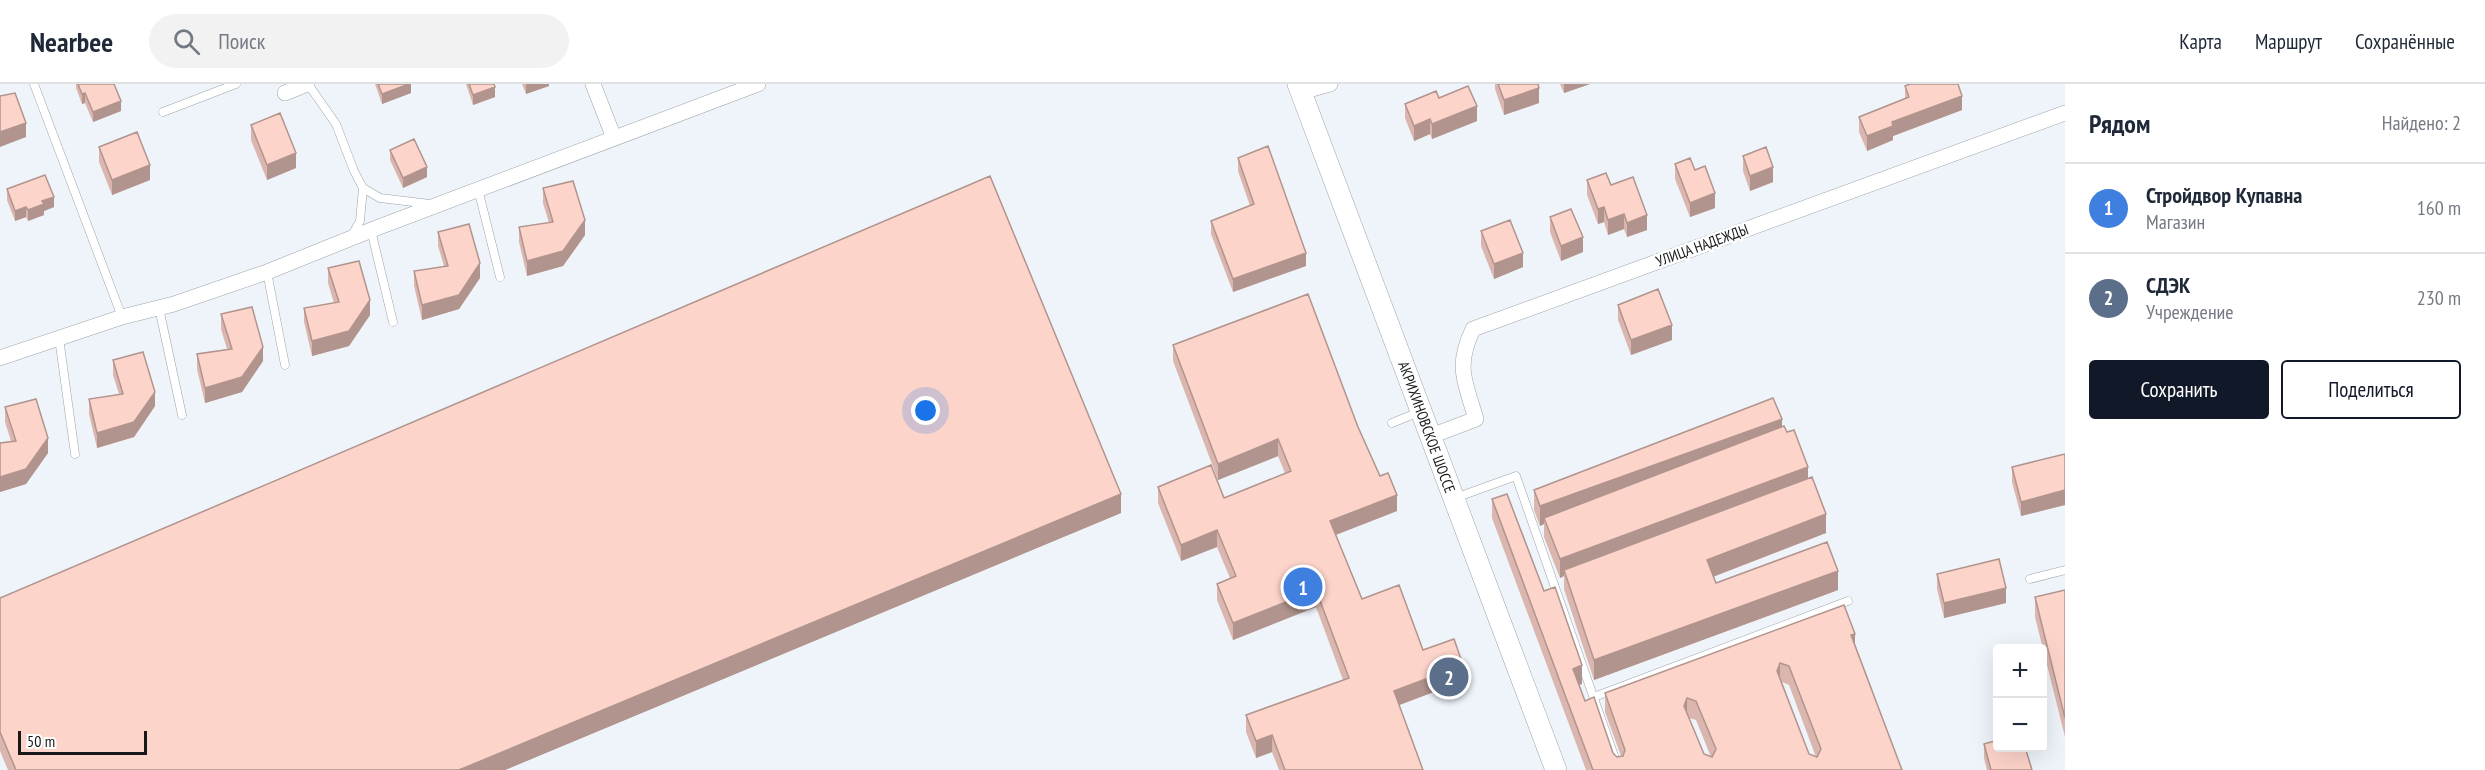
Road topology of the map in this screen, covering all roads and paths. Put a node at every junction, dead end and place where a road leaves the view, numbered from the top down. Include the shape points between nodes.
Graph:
1 (34, 84) edge
2 (236, 84) edge
3 (308, 84) edge
4 (593, 84) edge
5 (758, 84) edge
6 (1330, 84) edge
7 (1299, 88) edge
8 (285, 93) dead end
9 (164, 112) dead end
10 (2065, 112) edge
11 (614, 138) junction
12 (363, 188) junction
13 (478, 189) junction
14 (436, 205) junction
15 (371, 230) junction
16 (350, 238) junction
17 (267, 272) junction
18 (500, 277) dead end
19 (159, 308) junction
20 (122, 317) junction
21 (393, 322) dead end
22 (59, 338) junction
23 (0, 358) edge
24 (285, 366) dead end
25 (1422, 411) junction
26 (182, 415) dead end
27 (1392, 423) dead end
28 (1431, 436) junction
29 (75, 454) dead end
30 (1454, 498) junction
31 (1548, 529) edge
32 (1537, 533) junction
33 (2065, 570) edge
34 (2030, 579) dead end
35 (1566, 582) edge
36 (1555, 586) junction
37 (1848, 602) dead end
38 (1594, 697) junction
39 (1556, 770) edge
40 (1619, 770) edge

1 - 20 lane
2 - 9 lane
3 - 8 street
3 - 12 lane via 336,124
4 - 11 street
5 - 11 street
6 - 7 street
7 - 25 main road, АКРИХИНОВСКОЕ ШОССЕ
10 - 28 street, УЛИЦА НАДЕЖДЫ via 1473,329 1463,350 1462,372 1476,419
11 - 13 street
12 - 14 lane via 380,198
12 - 16 lane via 360,221
13 - 14 street
13 - 18 lane
14 - 15 street
15 - 16 street
15 - 21 lane
16 - 17 street
17 - 19 street
17 - 24 lane
19 - 20 street
19 - 26 lane
20 - 22 street
22 - 23 street
22 - 29 lane
25 - 27 lane
25 - 28 main road, АКРИХИНОВСКОЕ ШОССЕ
28 - 30 main road, АКРИХИНОВСКОЕ ШОССЕ
30 - 32 lane via 1516,476
30 - 39 main road, АКРИХИНОВСКОЕ ШОССЕ
31 - 32 lane
32 - 36 lane
33 - 34 lane
35 - 36 lane
36 - 38 lane
37 - 38 lane
38 - 40 lane

